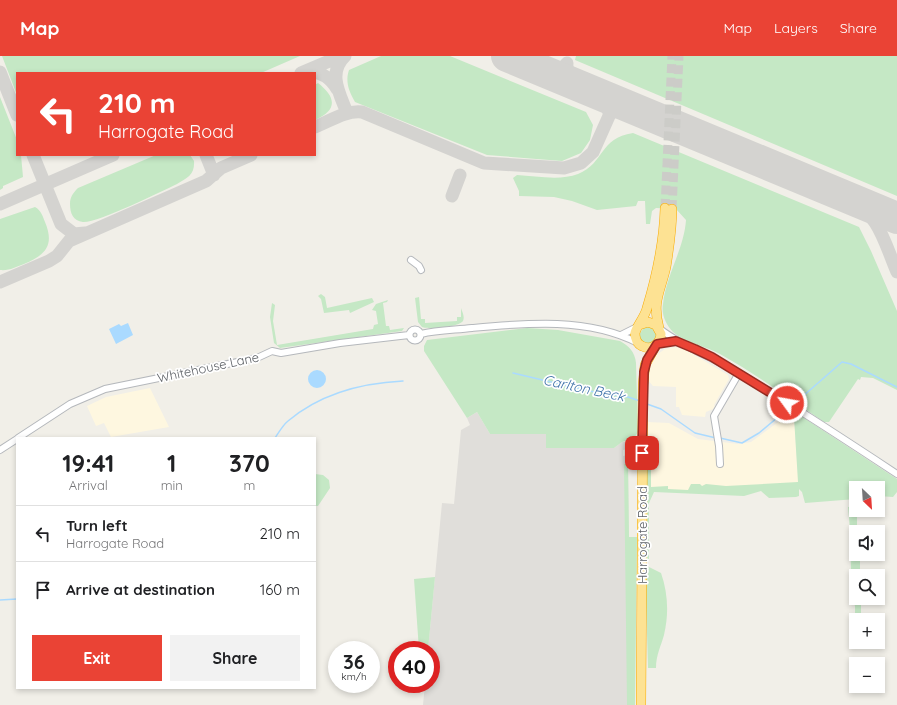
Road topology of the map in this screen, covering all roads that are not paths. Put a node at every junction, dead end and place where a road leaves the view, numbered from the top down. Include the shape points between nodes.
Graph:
1 (668, 208) tunnel mouth
2 (411, 260) dead end
3 (662, 267) junction
4 (421, 270) dead end
5 (639, 326) junction
6 (660, 328) junction
7 (621, 335) junction
8 (676, 341) junction
9 (639, 344) junction
10 (656, 345) junction
11 (645, 365) junction
12 (739, 373) junction
13 (20, 437) edge
14 (16, 439) edge
15 (0, 450) edge
16 (720, 464) dead end
17 (897, 474) edge
18 (641, 705) edge

1 - 3 highway via 670,237
2 - 4 street
3 - 5 highway
3 - 6 highway via 655,313
5 - 6 highway via 652,322
5 - 7 street
5 - 9 highway via 635,334
6 - 8 street
6 - 10 highway via 661,338
7 - 9 street
7 - 13 street, Whitehouse Lane via 572,325 528,323 421,334 415,329 410,331 409,335 281,353 272,351 257,358 105,389 75,402
8 - 10 street
8 - 12 street via 712,357
9 - 10 highway via 647,348
9 - 11 highway, Harrogate Road
10 - 11 highway, Harrogate Road
11 - 18 highway, Harrogate Road
12 - 16 street via 714,416
12 - 17 street
14 - 15 street, Whitehouse Lane

